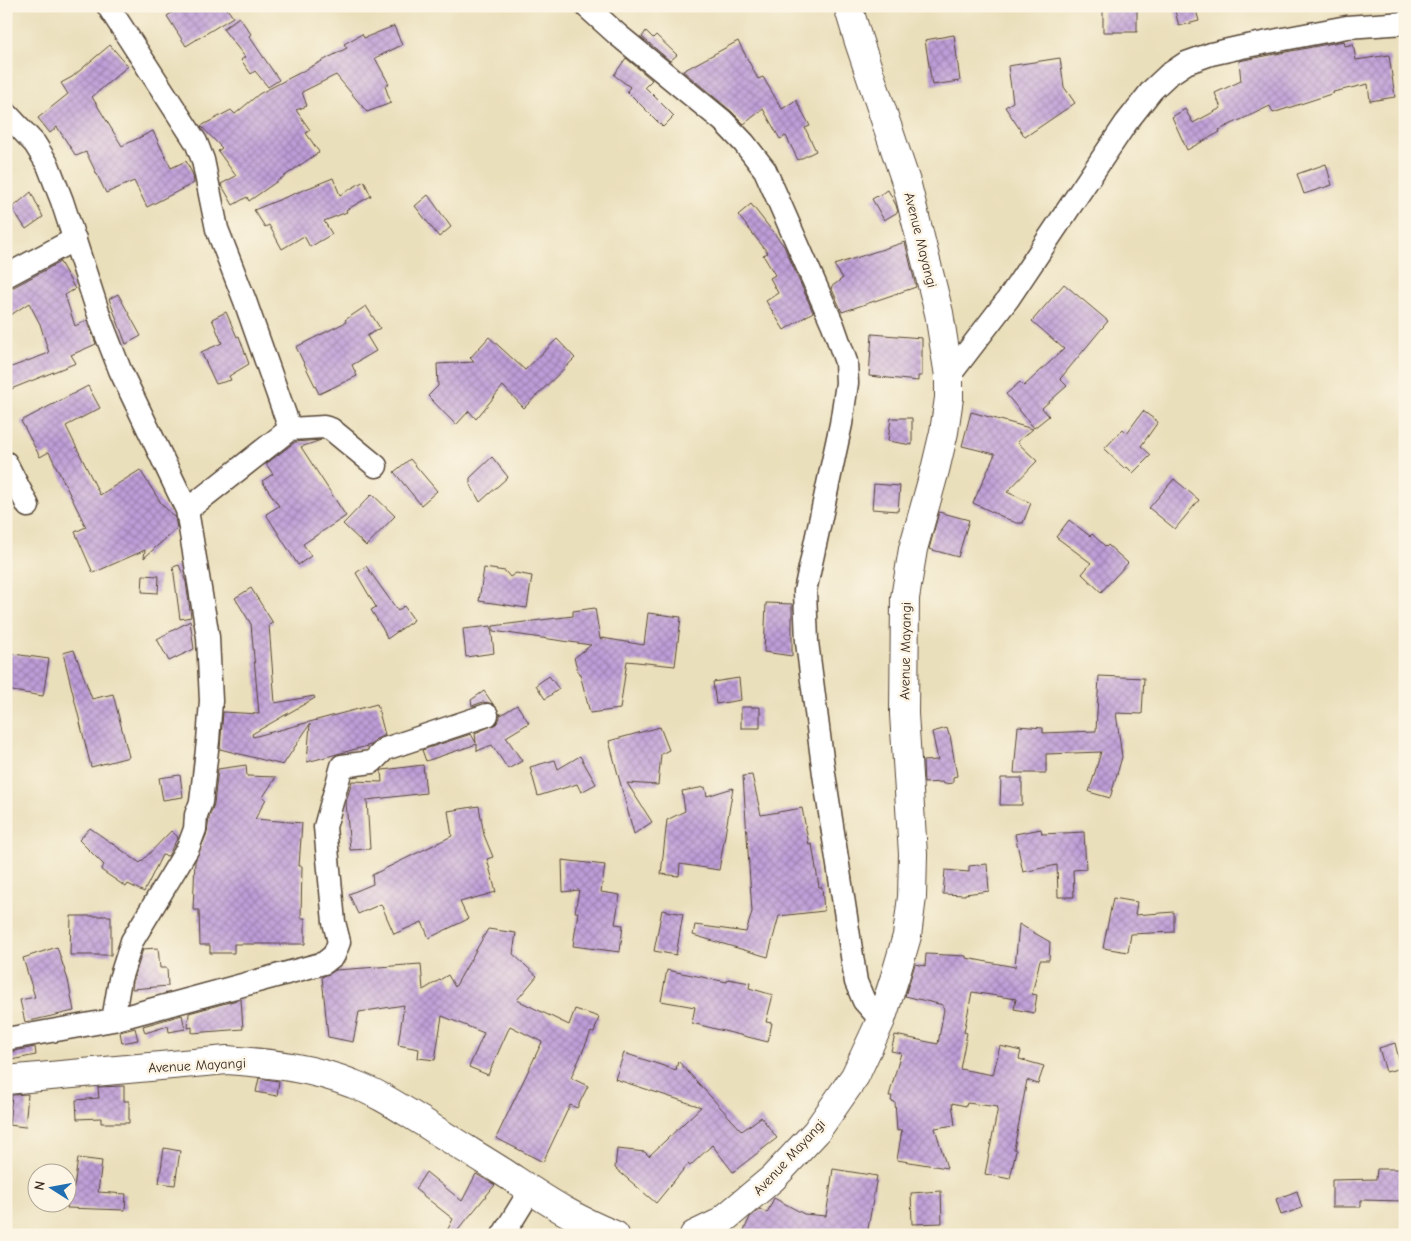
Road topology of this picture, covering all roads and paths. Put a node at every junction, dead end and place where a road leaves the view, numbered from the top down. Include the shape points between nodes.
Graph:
1 (108, 6) edge
2 (586, 6) edge
3 (848, 6) edge
4 (1405, 23) edge
5 (6, 113) edge
6 (75, 239) junction
7 (6, 276) edge
8 (950, 376) junction
9 (290, 428) junction
10 (6, 463) edge
11 (376, 466) dead end
12 (28, 506) dead end
13 (187, 510) junction
14 (487, 715) dead end
15 (113, 1020) junction
16 (881, 1020) junction
17 (6, 1039) edge
18 (6, 1080) edge
19 (530, 1191) junction
20 (503, 1235) edge
21 (615, 1235) edge
22 (694, 1235) edge

1 - 9 street via 196,142 203,160 217,229
2 - 16 street via 723,122 765,170 846,362 847,383 841,424 805,591 807,642 856,982 864,1001
3 - 8 street, Avenue Mayangi via 907,186 939,312
4 - 8 street via 1347,27 1242,46 1186,63 1168,75 1126,123 1008,299
5 - 6 street via 35,144 48,165
6 - 7 street
6 - 13 street via 120,370
8 - 16 street, Avenue Mayangi via 944,432 913,548 905,598 904,714 913,854 912,897 908,936
9 - 11 street via 324,426 331,429
9 - 13 street
10 - 12 street
13 - 15 street via 208,646 211,701 201,802 188,848 132,941 120,978
14 - 15 street via 385,750 372,762 342,766 325,827 334,922 339,942 334,954 324,963
15 - 17 street
16 - 22 street, Avenue Mayangi via 856,1076 816,1132 773,1178 726,1218
18 - 19 street, Avenue Mayangi via 227,1060 304,1069 353,1084 384,1098
19 - 20 street
19 - 21 street, Avenue Mayangi via 589,1225

